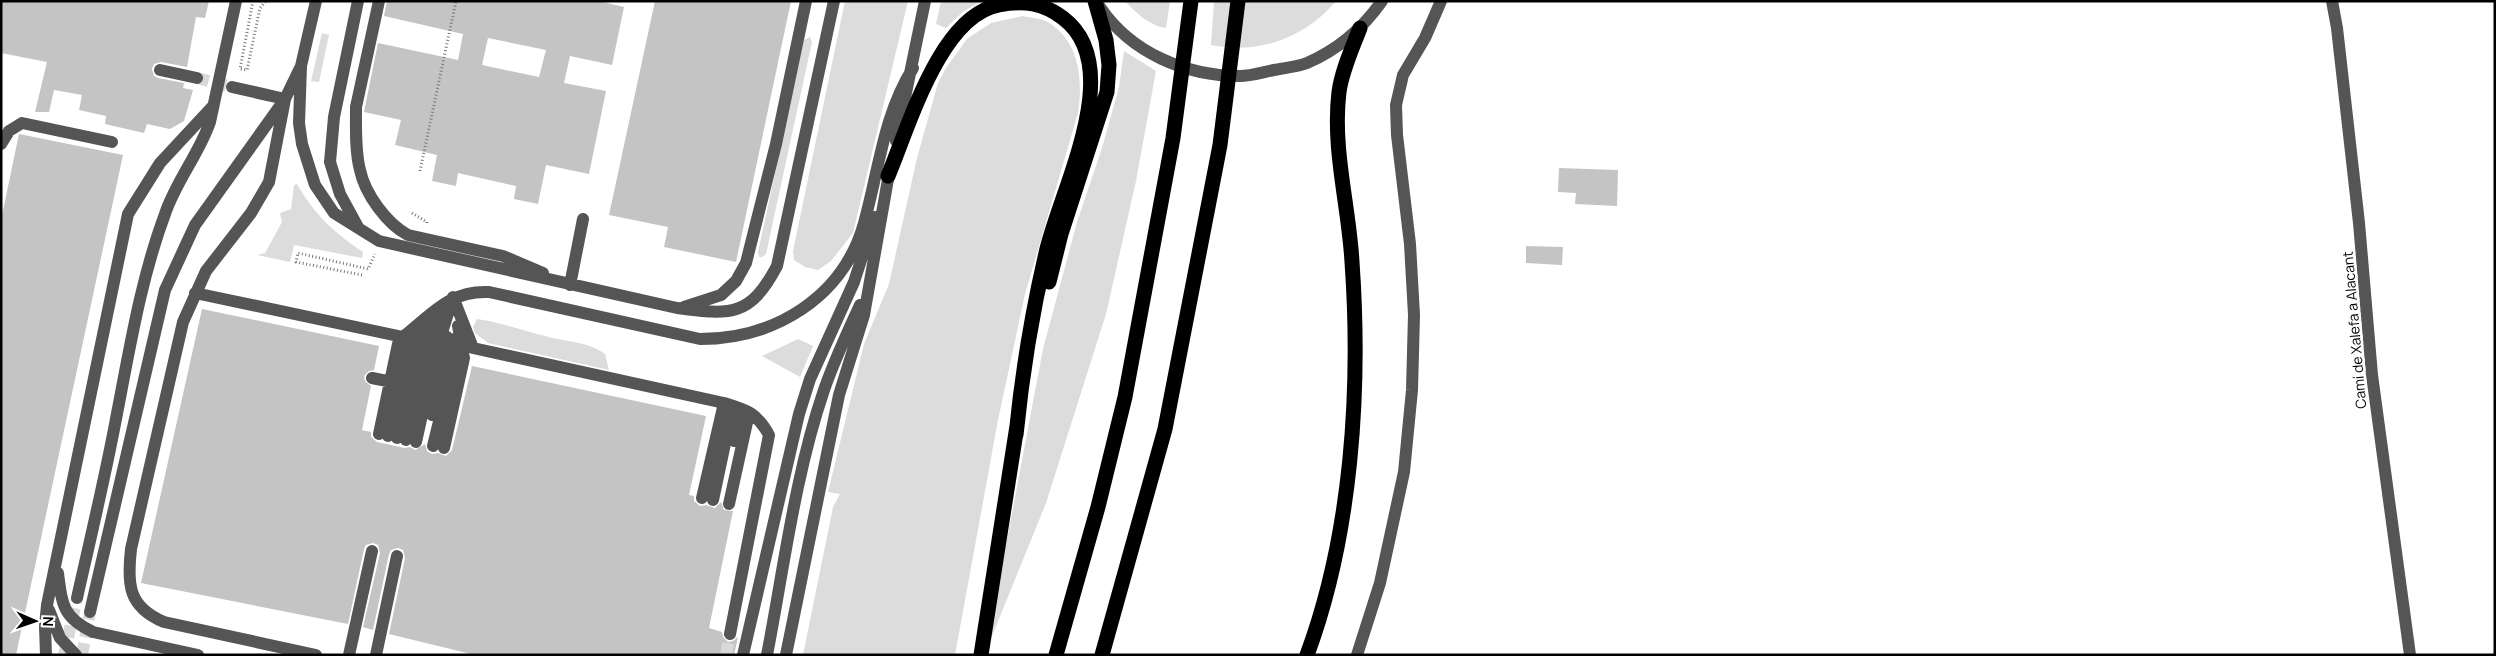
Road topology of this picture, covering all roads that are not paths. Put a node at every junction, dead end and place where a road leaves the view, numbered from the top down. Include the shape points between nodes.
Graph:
1 (236, 1) edge
2 (316, 1) edge
3 (358, 1) edge
4 (380, 1) edge
5 (806, 1) edge
6 (834, 1) edge
7 (926, 1) edge
8 (1095, 1) edge
9 (1192, 1) edge
10 (1238, 1) edge
11 (1382, 1) edge
12 (1441, 1) edge
13 (2332, 1) edge
14 (1360, 28) junction
15 (301, 66) junction
16 (913, 68) junction
17 (160, 70) dead end
18 (197, 78) tunnel mouth
19 (232, 87) tunnel mouth
20 (285, 99) junction
21 (213, 106) junction
22 (112, 142) dead end
23 (1, 144) edge
24 (888, 176) junction
25 (583, 219) dead end
26 (361, 231) junction
27 (871, 280) junction
28 (570, 285) junction
29 (195, 293) junction
30 (453, 297) junction
31 (677, 308) junction
32 (403, 337) junction
33 (372, 378) dead end
34 (423, 388) junction
35 (737, 407) junction
36 (1016, 436) junction
37 (411, 441) junction
38 (56, 564) junction
39 (77, 598) tunnel mouth
40 (47, 605) junction
41 (90, 612) tunnel mouth
42 (730, 634) tunnel mouth
43 (46, 655) edge
44 (76, 655) edge
45 (198, 655) edge
46 (316, 655) edge
47 (349, 655) edge
48 (356, 655) edge
49 (376, 655) edge
50 (384, 655) edge
51 (743, 655) edge
52 (766, 655) edge
53 (786, 655) edge
54 (981, 655) edge
55 (1056, 655) edge
56 (1102, 655) edge
57 (1307, 655) edge
58 (1358, 655) edge
59 (2410, 655) edge

1 - 21 street
2 - 15 street
3 - 26 street via 334,117 330,162 340,194
4 - 28 street via 356,107 360,171 378,208 395,228 408,235 503,256
5 - 31 street via 795,24 776,144 746,263 736,281 721,295
6 - 31 street via 777,266 766,287 752,303 734,311 711,313
7 - 16 street
8 - 14 street via 1108,20 1152,55 1179,68 1211,74 1242,76 1306,64
8 - 36 highway via 1106,40 1109,65 1107,92 1059,243 1034,341
9 - 55 highway via 1173,138 1124,397 1098,507
10 - 56 highway via 1220,146 1165,429
11 - 14 street
12 - 58 street via 1425,38 1403,75 1396,105 1414,314 1412,390 1404,472 1380,583
13 - 59 street, Camí de Xalefa a Alacant via 2359,223 2372,375
14 - 57 highway via 1346,62 1339,92 1337,130 1352,261 1356,362 1354,414 1344,504 1327,591
15 - 20 street
15 - 26 street via 299,123 315,185 334,213
16 - 24 street
16 - 30 street via 890,114 864,224 853,250 841,270 810,303 775,325 728,339 700,339 489,292 471,291
17 - 18 street
19 - 20 street
20 - 29 street via 269,182 261,198 218,252
20 - 41 street via 195,225 165,290
21 - 38 street via 160,163 128,214
21 - 39 street via 205,137 165,213 153,253 135,320
22 - 23 street via 22,123 9,131
24 - 27 street
24 - 36 highway via 946,42 978,13 996,5 1036,4 1055,12 1074,26 1086,47 1092,80 1088,113 1046,250 1022,373
24 - 51 street via 854,282 810,379 786,466
25 - 28 street
26 - 28 street via 380,241 420,252
27 - 52 street via 824,390 813,429
27 - 53 street via 864,315 839,394
28 - 31 street
29 - 32 street
29 - 46 street via 183,322 131,549 128,570 131,588 138,606 164,622
30 - 32 street
30 - 34 street
30 - 34 street via 416,347
30 - 34 street via 464,358
30 - 35 street via 473,348
32 - 34 street via 398,344
33 - 34 street
34 - 37 street
34 - 37 street
34 - 37 street
34 - 37 street
35 - 35 street via 716,501
35 - 42 street via 763,423 769,435
36 - 54 highway
38 - 40 street
38 - 45 street via 64,609 80,626
40 - 43 street
40 - 44 street via 60,638
47 - 48 street via 376,551
49 - 50 street via 400,556

